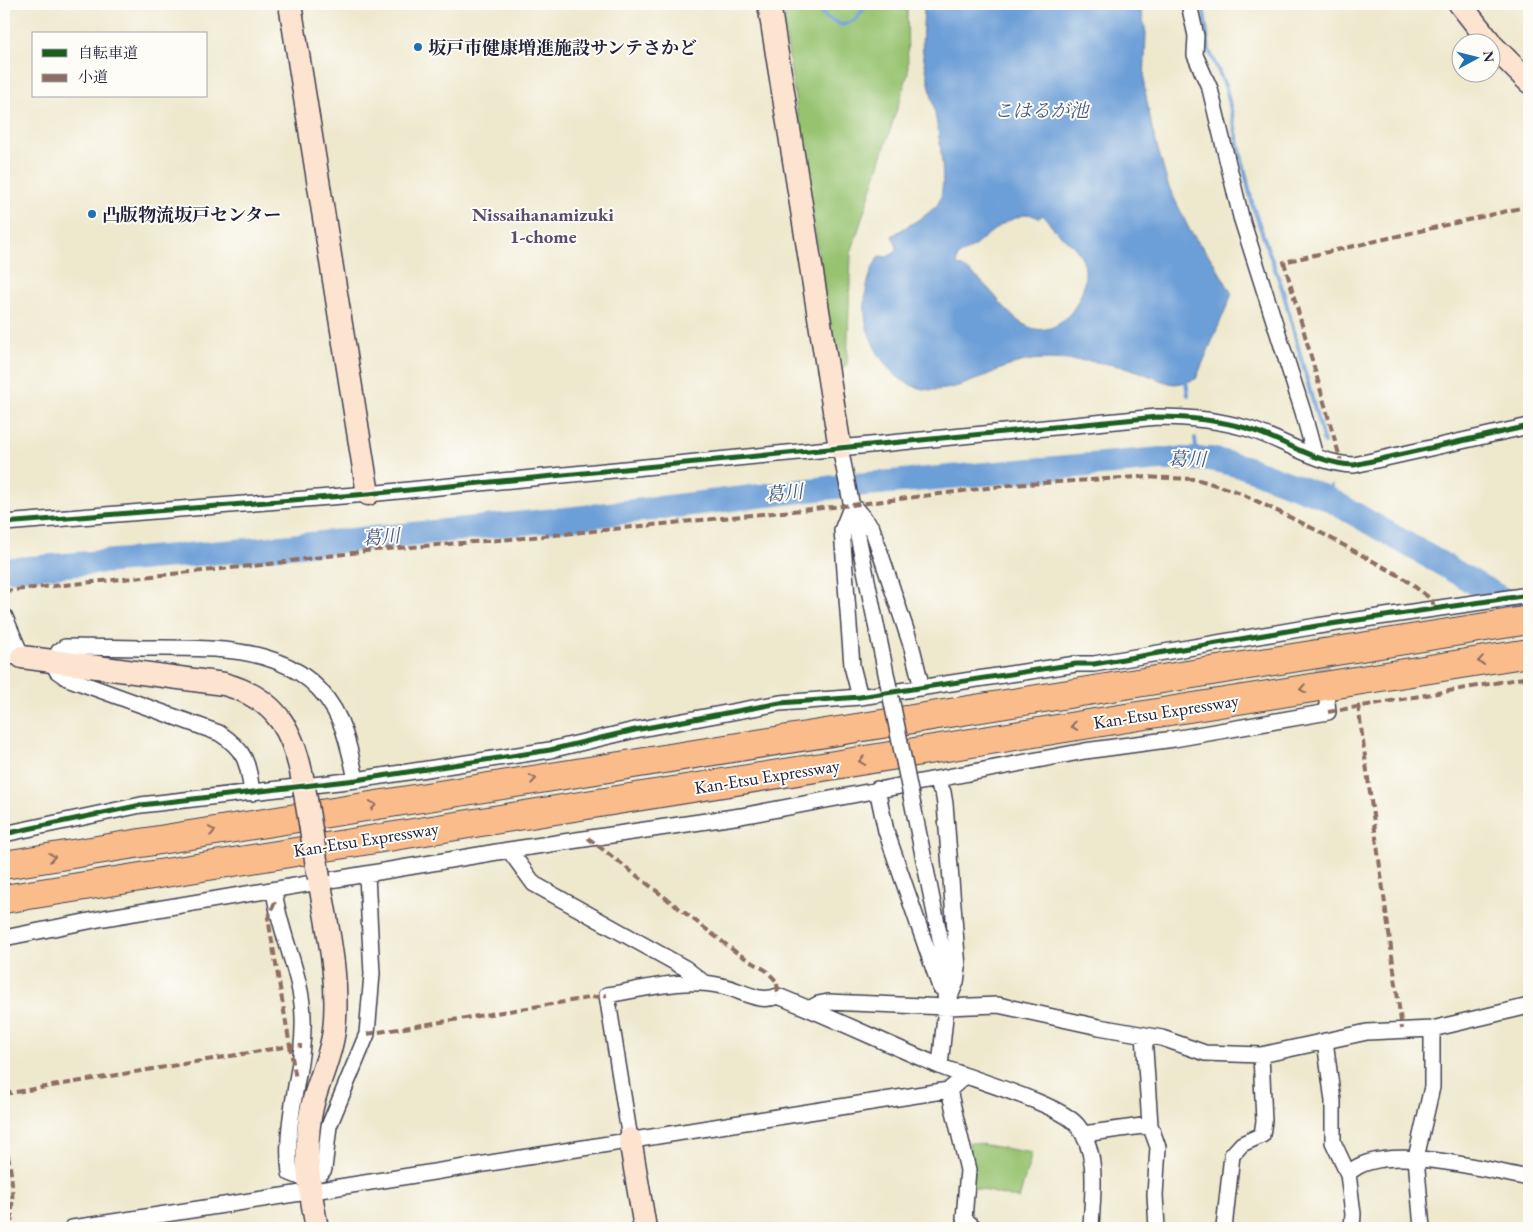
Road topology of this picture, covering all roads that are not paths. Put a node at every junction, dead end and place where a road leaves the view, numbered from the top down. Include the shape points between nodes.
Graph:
1 (290, 4) edge
2 (769, 4) edge
3 (1189, 4) edge
4 (1460, 4) edge
5 (1482, 32) edge
6 (1500, 53) edge
7 (1529, 82) edge
8 (1529, 426) edge
9 (842, 454) junction
10 (1315, 456) junction
11 (368, 494) junction
12 (852, 503) junction
13 (4, 523) edge
14 (1529, 595) edge
15 (4, 615) edge
16 (1529, 620) edge
17 (1529, 653) edge
18 (13, 656) edge
19 (53, 662) junction
20 (922, 688) junction
21 (860, 697) junction
22 (1327, 702) dead end
23 (356, 780) junction
24 (934, 780) junction
25 (304, 787) junction
26 (877, 789) junction
27 (252, 794) junction
28 (4, 834) edge
29 (509, 850) junction
30 (4, 865) edge
31 (366, 875) junction
32 (319, 880) junction
33 (89, 885) junction
34 (274, 890) junction
35 (4, 899) edge
36 (4, 906) edge
37 (4, 938) edge
38 (704, 982) junction
39 (1529, 1006) edge
40 (946, 1007) junction
41 (809, 1009) junction
42 (1432, 1029) junction
43 (1144, 1035) junction
44 (1325, 1041) junction
45 (1261, 1056) junction
46 (940, 1066) junction
47 (965, 1076) junction
48 (949, 1090) junction
49 (1150, 1125) junction
50 (1083, 1134) junction
51 (630, 1139) junction
52 (1416, 1158) junction
53 (1348, 1174) junction
54 (1529, 1178) edge
55 (309, 1185) junction
56 (72, 1228) edge
57 (316, 1228) edge
58 (645, 1228) edge
59 (975, 1228) edge
60 (1091, 1228) edge
61 (1157, 1228) edge
62 (1224, 1228) edge
63 (1352, 1228) edge
64 (1422, 1228) edge

1 - 11 street
2 - 9 street
3 - 10 street via 1195,29 1195,55 1210,89 1241,217
4 - 5 street
6 - 7 street
8 - 10 street via 1354,465 1332,463
9 - 10 street via 1157,417 1185,417 1248,429
9 - 11 street
9 - 12 street
11 - 13 street
12 - 20 street via 872,528
12 - 21 street via 842,530 852,666
12 - 40 street, bridge via 942,948
14 - 20 street via 1451,606 1317,632
15 - 18 street
30 -> 16 highway, Kan-Etsu Expressway
17 -> 33 highway, Kan-Etsu Expressway
18 - 19 street
19 - 23 street via 65,647 222,648 266,657 309,681 327,700 340,720
19 - 25 street via 224,684 246,692 283,722 296,747
19 - 27 street via 67,678 218,733 233,742 249,766
20 - 21 street
21 - 23 street via 780,703 634,730 550,750
22 - 24 street via 1328,712 1086,751
23 - 25 street
24 - 26 street
24 - 40 street via 943,792 948,823 958,968
25 - 27 street
25 - 32 street, bridge
26 - 29 street via 741,816
26 - 40 street via 886,831
27 - 28 street via 140,805
29 - 31 street
29 - 38 street via 534,884 685,968
31 - 32 street
31 - 55 street via 372,974 367,1034 329,1126 324,1169
32 - 34 street
32 - 55 street via 336,1011 331,1047 312,1105 306,1147
33 - 35 highway, Kan-Etsu Expressway
33 - 36 highway
34 - 37 street
34 - 55 street via 303,1014 302,1046 289,1117 289,1168 290,1173
38 - 41 street via 755,998 768,1000 778,996
38 - 51 street via 607,995
39 - 42 street
40 - 41 street via 828,1002
40 - 43 street via 998,1005
40 - 46 street
41 - 46 street
42 - 44 street via 1367,1032
42 - 52 street via 1432,1087
43 - 45 street via 1205,1053
43 - 49 street
44 - 45 street
44 - 53 street via 1334,1101 1333,1142
45 - 62 street via 1262,1135 1242,1144 1232,1155
46 - 47 street
47 - 48 street
47 - 50 street via 1050,1107 1077,1125
48 - 51 street
48 - 59 street via 968,1170 964,1219
49 - 50 street
49 - 61 street via 1158,1147
50 - 60 street via 1092,1162
51 - 55 street
51 - 58 street
52 - 53 street via 1391,1157 1370,1161
52 - 54 street
52 - 64 street
53 - 63 street
55 - 56 street
55 - 57 street

